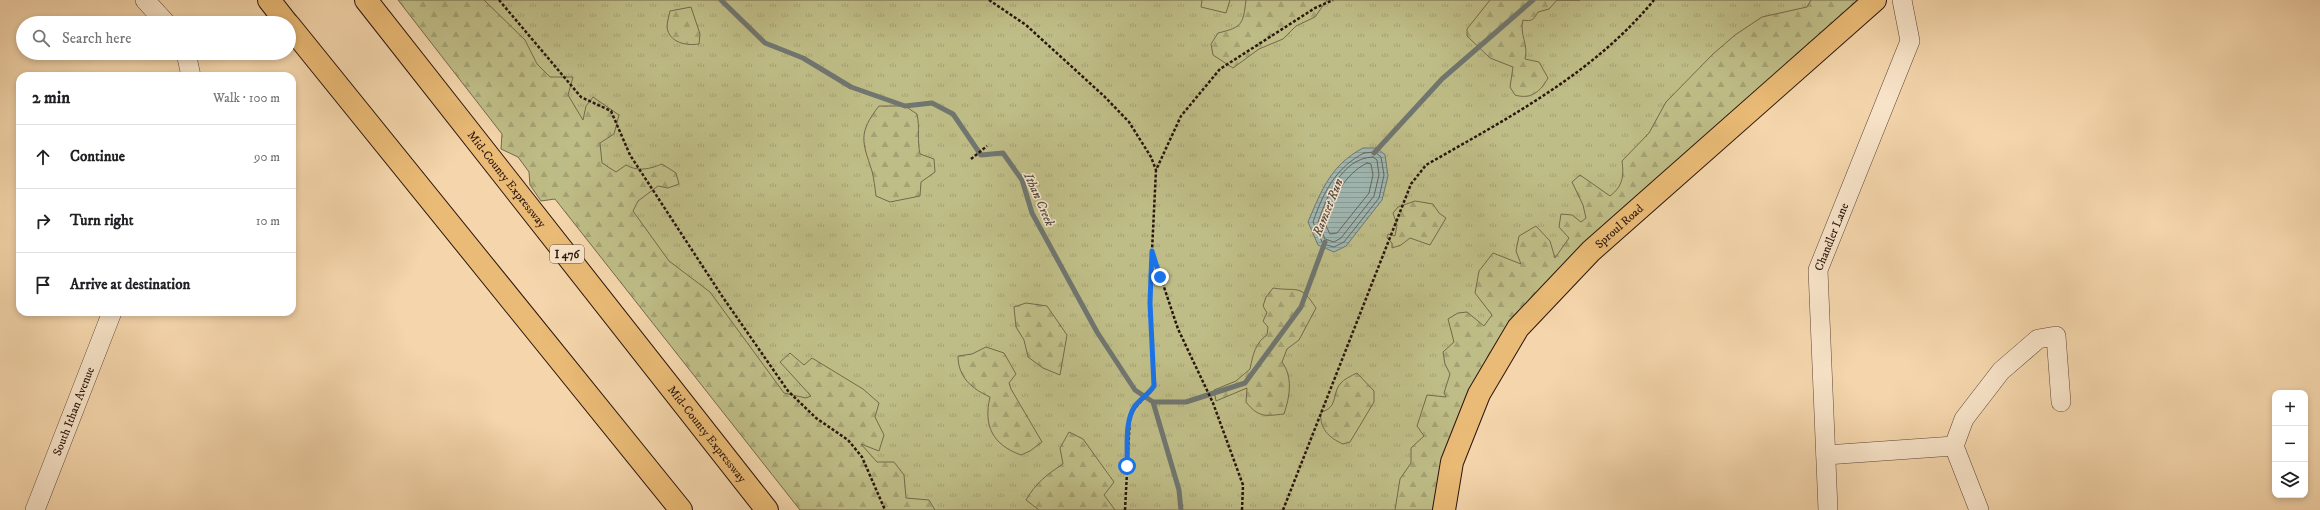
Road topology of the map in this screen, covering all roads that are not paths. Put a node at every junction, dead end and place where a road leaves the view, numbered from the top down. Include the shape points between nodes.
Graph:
1 (145, 0) edge
2 (269, 0) edge
3 (366, 0) edge
4 (1875, 0) edge
5 (1902, 0) edge
6 (160, 16) edge
7 (282, 16) edge
8 (296, 34) edge
9 (188, 60) edge
10 (190, 72) edge
11 (110, 316) edge
12 (2062, 402) dead end
13 (1954, 446) junction
14 (1826, 455) junction
15 (35, 510) edge
16 (681, 510) edge
17 (767, 510) edge
18 (1444, 510) edge
19 (1828, 510) edge
20 (1979, 510) edge

1 - 6 street
2 - 7 main road
3 - 17 main road, Mid-County Expressway / I 476
4 - 18 main road, Sproul Road via 1591,251 1518,328 1479,394 1452,462
5 - 14 street, Chandler Lane via 1910,41 1818,270
8 - 16 main road
9 - 10 street
11 - 15 street, South Ithan Avenue
12 - 13 street via 2056,336 2038,339 2002,371 1978,399 1964,420
13 - 14 street
13 - 20 street
14 - 19 street, Chandler Lane

